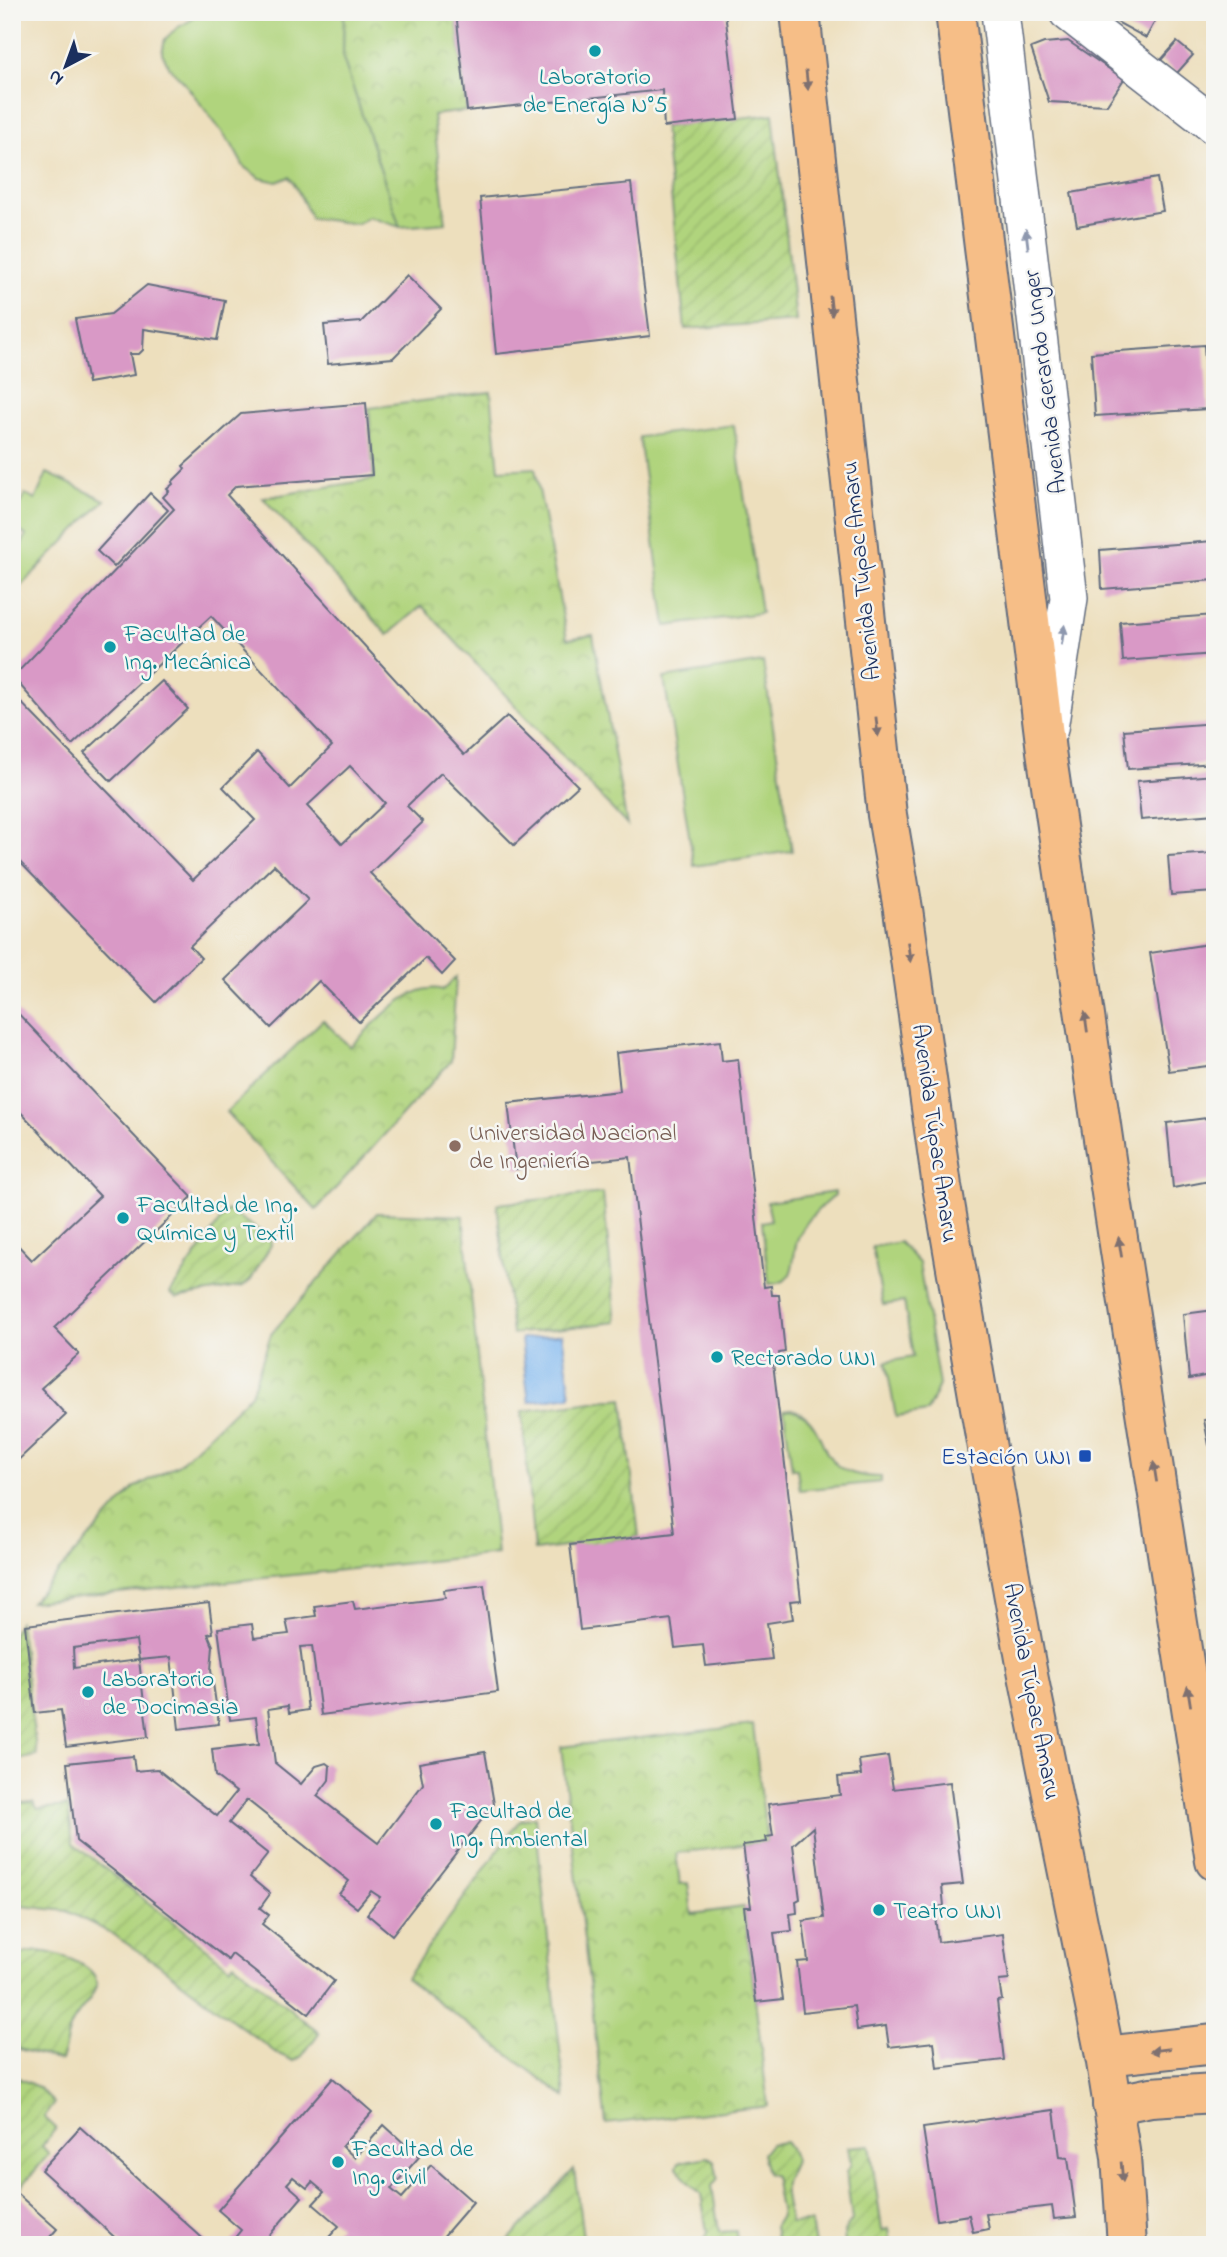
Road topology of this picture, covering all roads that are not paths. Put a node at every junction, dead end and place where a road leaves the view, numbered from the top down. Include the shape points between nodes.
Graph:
1 (800, 12) edge
2 (955, 12) edge
3 (1000, 12) edge
4 (1068, 12) edge
5 (1215, 126) edge
6 (1046, 751) junction
7 (1215, 1861) edge
8 (1215, 2044) edge
9 (1105, 2056) junction
10 (1215, 2093) edge
11 (1112, 2105) junction
12 (1126, 2245) edge

1 -> 9 main road, Avenida Túpac Amaru via 887,815 942,1186 1028,1675
2 - 6 main road
6 -> 3 street, Avenida Gerardo Unger via 1069,598
4 - 5 street
7 -> 6 main road
8 -> 9 main road
9 - 11 main road, Avenida Túpac Amaru
10 - 11 main road
11 -> 12 main road, Avenida Túpac Amaru via 1121,2157

